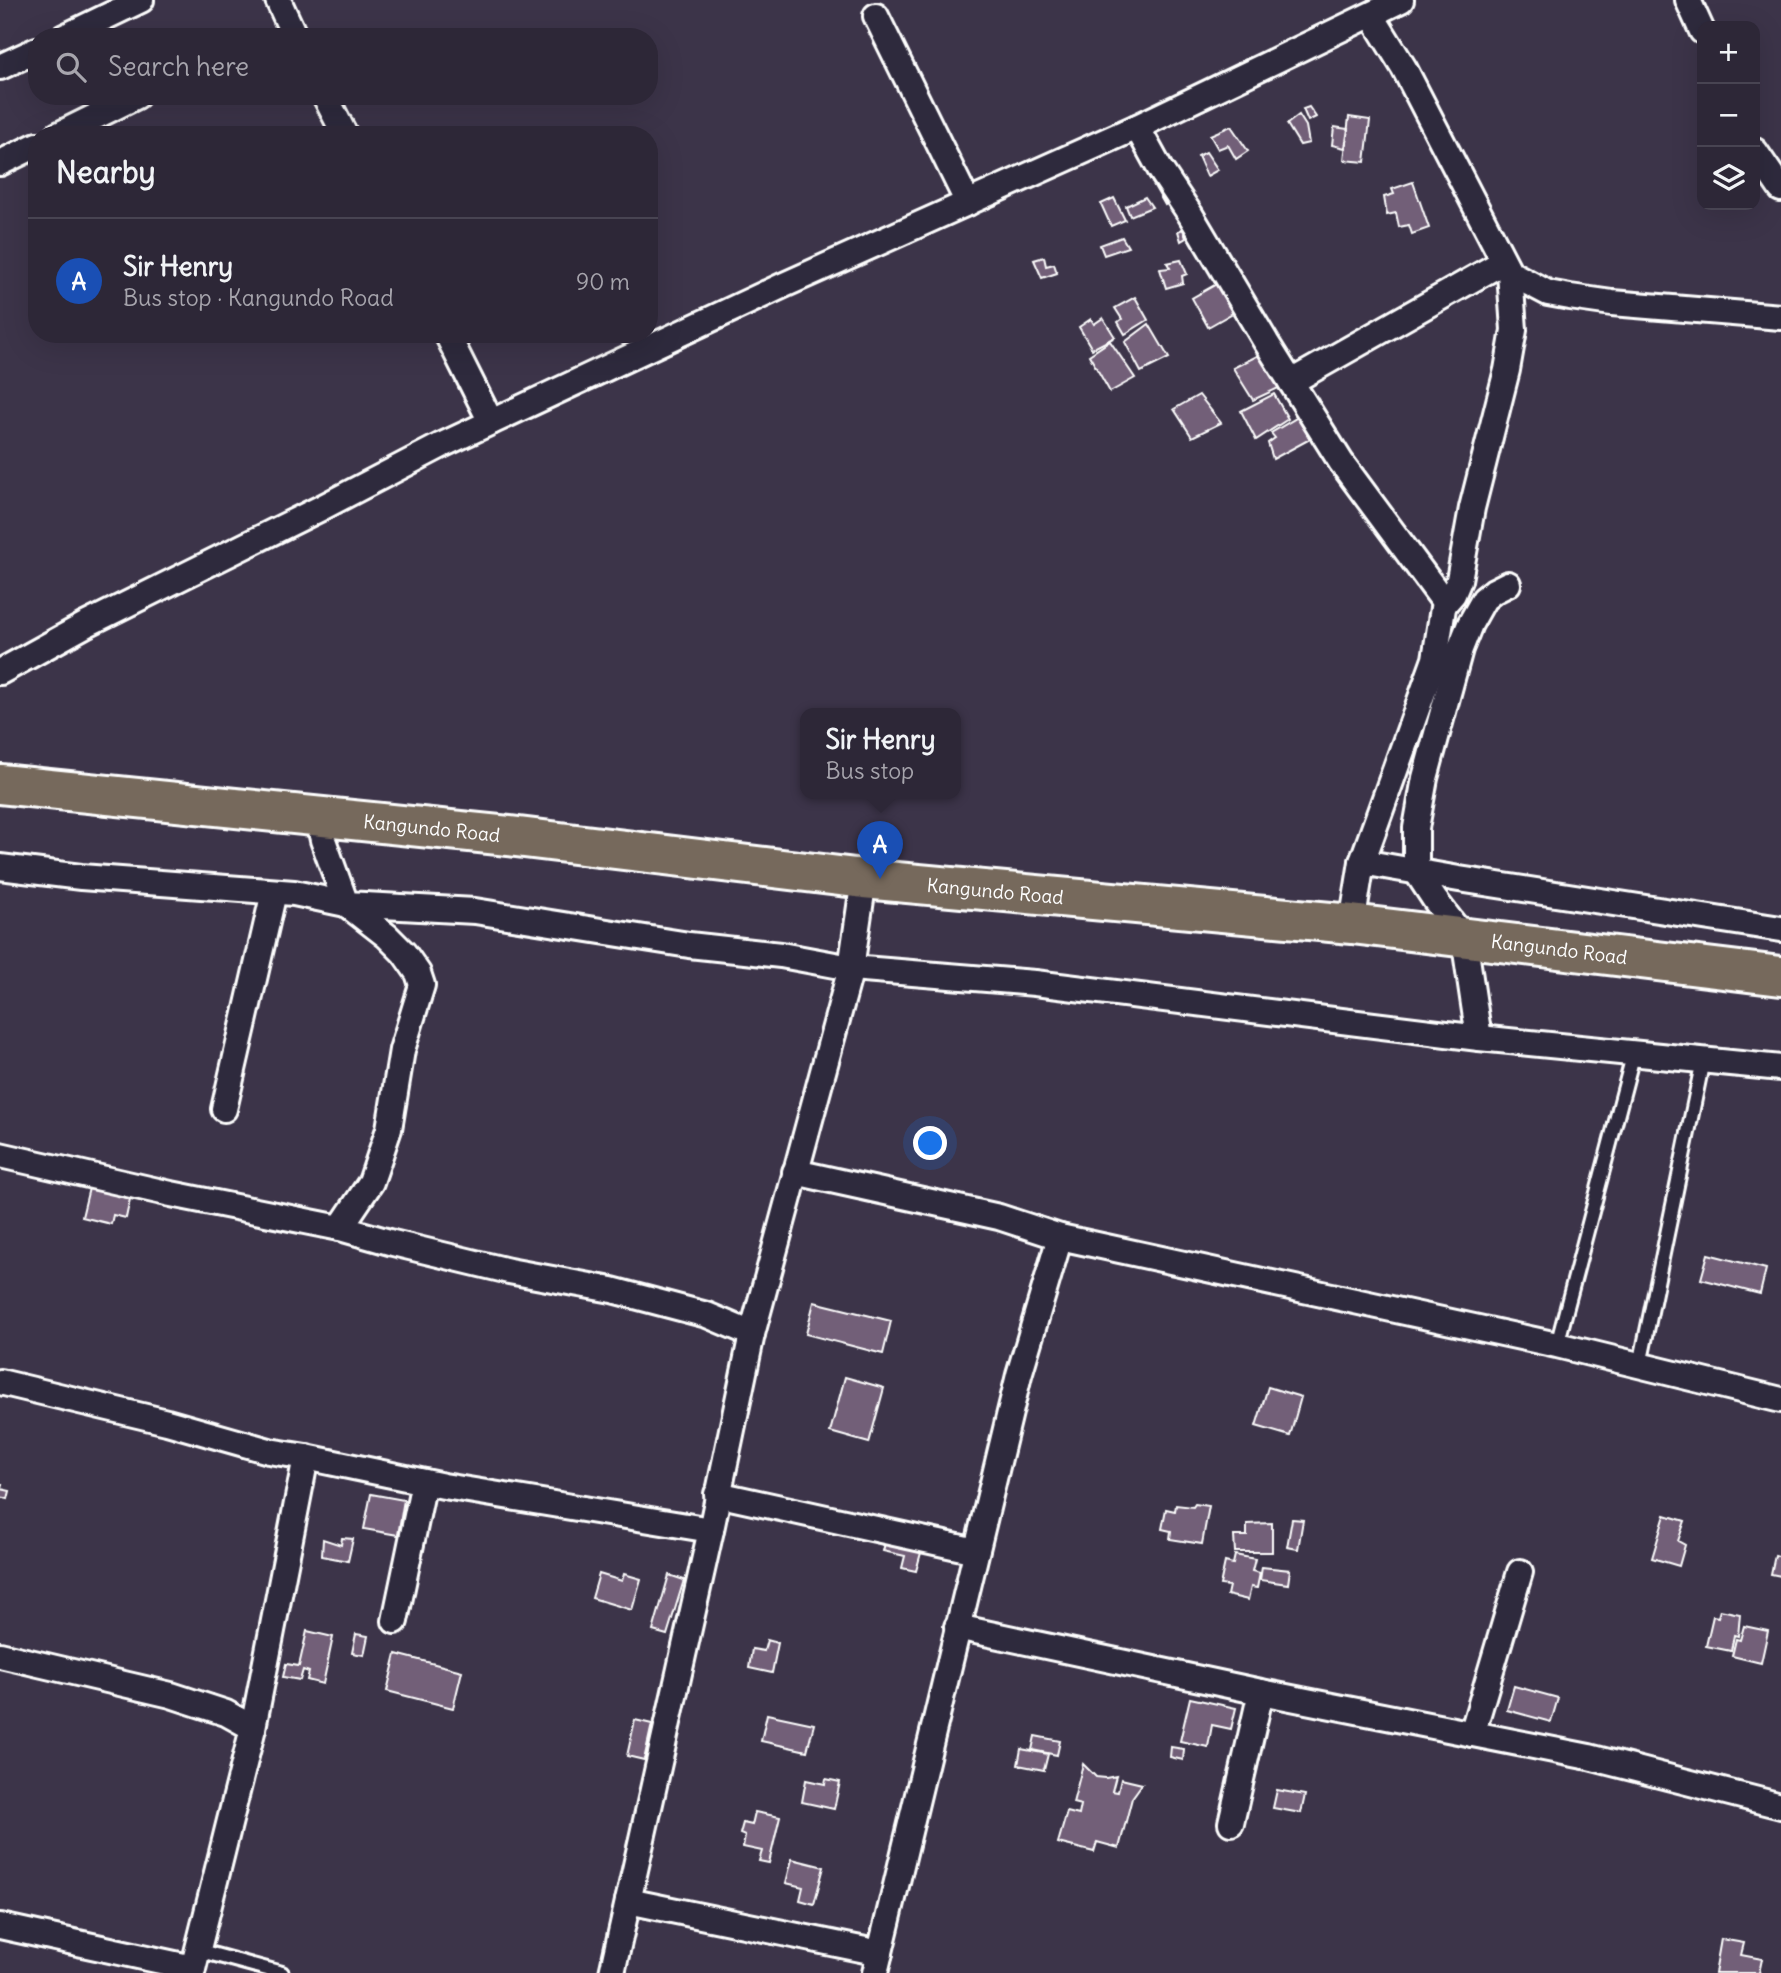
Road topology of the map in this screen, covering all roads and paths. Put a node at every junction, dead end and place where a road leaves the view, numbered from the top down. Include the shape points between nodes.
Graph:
1 (141, 0) edge
2 (1401, 0) edge
3 (1688, 0) edge
4 (281, 1) edge
5 (876, 16) dead end
6 (1372, 16) junction
7 (1697, 21) edge
8 (83, 28) edge
9 (292, 28) edge
10 (28, 54) edge
11 (0, 68) edge
12 (119, 105) edge
13 (330, 105) edge
14 (76, 126) edge
15 (340, 126) edge
16 (1137, 127) junction
17 (28, 149) edge
18 (1760, 158) edge
19 (0, 163) edge
20 (1781, 189) edge
21 (968, 203) junction
22 (1506, 267) junction
23 (1781, 317) edge
24 (452, 343) edge
25 (1291, 382) junction
26 (491, 422) junction
27 (1508, 584) dead end
28 (1445, 603) junction
29 (0, 672) edge
30 (4, 777) edge
31 (318, 817) junction
32 (1362, 862) junction
33 (1, 868) edge
34 (1416, 871) junction
35 (864, 879) junction
36 (274, 892) junction
37 (346, 904) junction
38 (1352, 924) junction
39 (1781, 929) edge
40 (1464, 938) junction
41 (850, 968) junction
42 (1781, 976) edge
43 (1479, 1038) junction
44 (1634, 1052) junction
45 (1703, 1060) junction
46 (1781, 1068) edge
47 (224, 1109) dead end
48 (0, 1155) edge
49 (795, 1172) junction
50 (340, 1228) junction
51 (1060, 1237) junction
52 (752, 1334) junction
53 (1557, 1345) junction
54 (1640, 1365) junction
55 (0, 1382) edge
56 (1781, 1400) edge
57 (306, 1457) junction
58 (424, 1482) junction
59 (717, 1494) junction
60 (710, 1530) junction
61 (976, 1551) junction
62 (1520, 1572) dead end
63 (395, 1621) dead end
64 (957, 1627) junction
65 (0, 1655) edge
66 (1261, 1692) junction
67 (253, 1728) junction
68 (1472, 1734) junction
69 (1781, 1806) edge
70 (1231, 1823) dead end
71 (628, 1901) junction
72 (0, 1926) edge
73 (877, 1963) edge
74 (194, 1964) edge
75 (282, 1973) edge
76 (612, 1973) edge

1 - 8 street
2 - 6 street
3 - 7 street
4 - 9 street
5 - 21 street
6 - 16 street
6 - 22 street via 1404,68
10 - 11 street
12 - 14 street
13 - 15 street
16 - 21 street
16 - 25 street
17 - 19 street
18 - 20 street
21 - 26 street
22 - 23 street via 1548,293
22 - 25 street
22 - 28 street via 1514,330 1507,370 1459,580
24 - 26 street
25 - 28 street via 1341,462
26 - 29 street
27 - 34 street via 1484,599 1460,649 1425,778 1416,828
28 - 32 street via 1435,659
30 - 31 highway, Kangundo Road
31 - 35 highway, Kangundo Road
31 - 37 street
32 - 34 street
32 - 38 street
33 - 36 street
34 - 39 street
34 - 40 street
35 - 38 highway, Kangundo Road
35 - 41 street
36 - 37 street
36 - 47 street
37 - 41 street via 475,911
37 - 50 street via 404,953 422,985 402,1050 389,1129 370,1182
38 - 40 highway, Kangundo Road
40 - 42 highway, Kangundo Road
40 - 43 street
41 - 43 street via 1035,983
41 - 49 street
43 - 44 street
44 - 45 street
44 - 53 lane
45 - 46 street
45 - 54 lane
48 - 50 street
49 - 51 street via 999,1217
49 - 52 street
50 - 52 street via 509,1271 612,1290 707,1315
51 - 53 street
51 - 61 street via 1019,1375
52 - 59 street
53 - 54 street
54 - 56 street
55 - 57 street
57 - 58 street
57 - 67 street
58 - 60 street
58 - 63 street
59 - 60 street
59 - 61 street
60 - 71 street
61 - 64 street
62 - 68 street
64 - 66 street
64 - 73 street
65 - 67 street via 171,1695 226,1713
66 - 68 street
66 - 70 street
67 - 74 street
68 - 69 street via 1589,1757
71 - 73 street
71 - 76 street
72 - 74 street
74 - 75 lane

